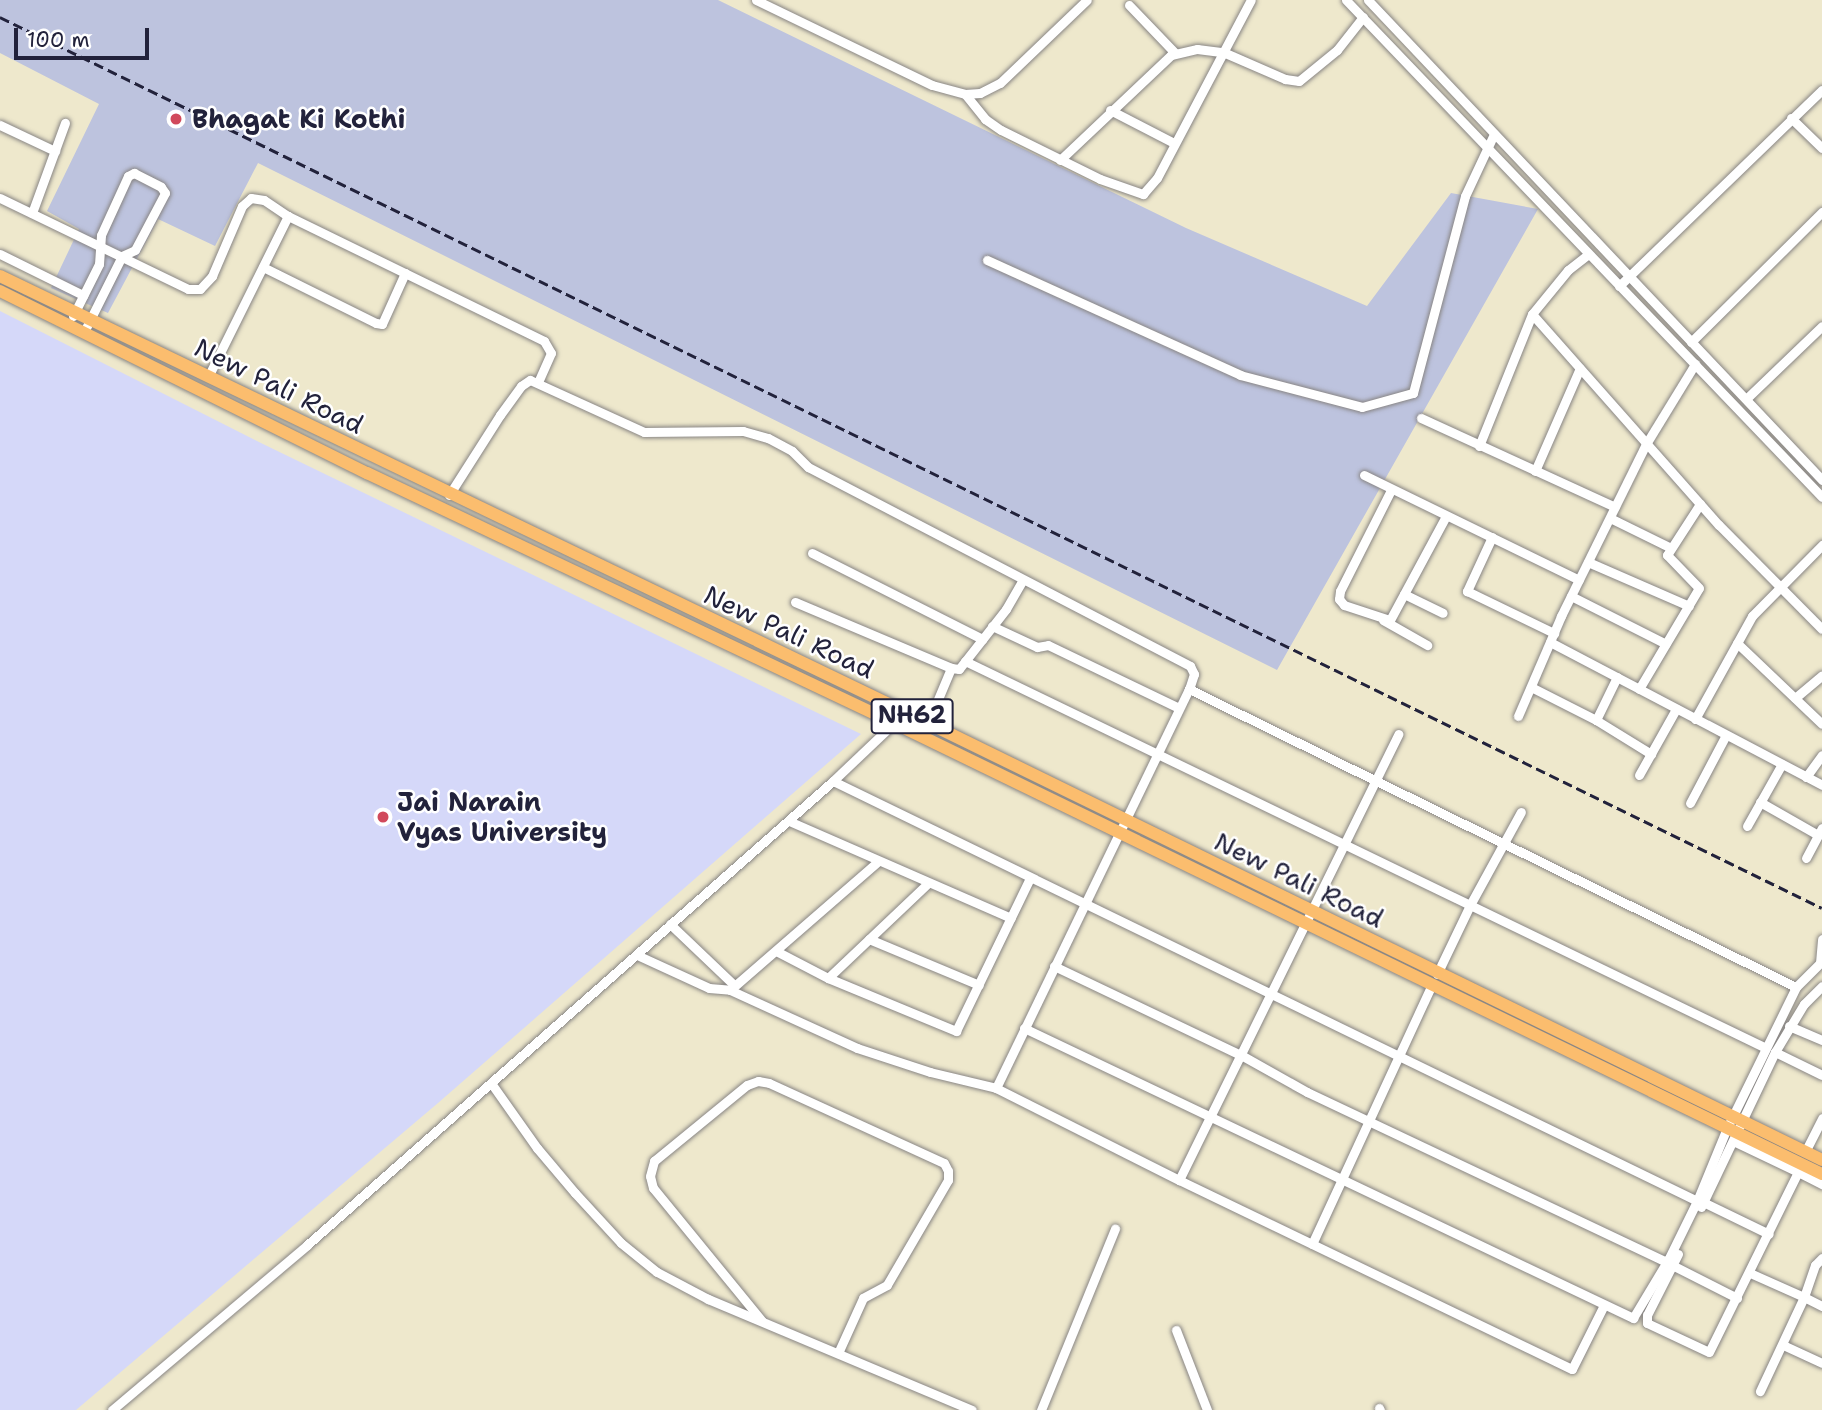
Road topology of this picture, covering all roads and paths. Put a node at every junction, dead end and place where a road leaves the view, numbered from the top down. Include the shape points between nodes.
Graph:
1 (756, 0) edge
2 (1087, 0) edge
3 (1251, 0) edge
4 (1346, 0) edge
5 (1368, 0) edge
6 (1129, 5) dead end
7 (1363, 17) junction
8 (1223, 52) junction
9 (1175, 53) junction
10 (1822, 90) edge
11 (965, 94) junction
12 (1111, 110) junction
13 (1791, 118) junction
14 (65, 123) dead end
15 (0, 125) edge
16 (1494, 134) junction
17 (1174, 143) junction
18 (1487, 148) junction
19 (1822, 148) edge
20 (55, 151) junction
21 (1060, 160) junction
22 (0, 198) edge
23 (1822, 212) edge
24 (32, 214) junction
25 (288, 216) junction
26 (101, 247) junction
27 (0, 254) edge
28 (1587, 255) junction
29 (122, 256) junction
30 (987, 260) dead end
31 (263, 267) junction
32 (405, 273) junction
33 (0, 276) edge
34 (1628, 277) junction
35 (1619, 286) junction
36 (0, 291) edge
37 (83, 295) junction
38 (1532, 314) junction
39 (71, 319) junction
40 (90, 320) junction
41 (1822, 326) edge
42 (84, 332) junction
43 (1691, 342) junction
44 (1695, 364) junction
45 (1580, 368) junction
46 (208, 377) junction
47 (538, 383) junction
48 (1746, 399) junction
49 (1422, 418) dead end
50 (1646, 444) junction
51 (1479, 446) junction
52 (1535, 471) junction
53 (1364, 475) dead end
54 (1822, 480) edge
55 (1391, 489) junction
56 (449, 495) junction
57 (1822, 497) edge
58 (1700, 504) junction
59 (1615, 507) junction
60 (1446, 516) junction
61 (1610, 518) junction
62 (1492, 537) junction
63 (1822, 545) edge
64 (1671, 548) junction
65 (812, 553) dead end
66 (1588, 562) junction
67 (1579, 580) junction
68 (1022, 581) junction
69 (1779, 589) junction
70 (1405, 594) junction
71 (1571, 596) junction
72 (795, 602) dead end
73 (1689, 606) junction
74 (1443, 613) dead end
75 (1383, 620) junction
76 (992, 626) junction
77 (1822, 629) edge
78 (1552, 638) junction
79 (982, 639) junction
80 (1737, 643) junction
81 (1666, 644) junction
82 (1427, 645) dead end
83 (965, 661) junction
84 (951, 668) junction
85 (1822, 675) edge
86 (1616, 677) junction
87 (1531, 687) junction
88 (1189, 689) junction
89 (1639, 689) junction
90 (1795, 698) junction
91 (1179, 708) junction
92 (1676, 709) junction
93 (1518, 716) dead end
94 (1695, 719) junction
95 (1596, 720) junction
96 (894, 723) junction
97 (928, 723) junction
98 (1822, 724) edge
99 (1398, 734) dead end
100 (1726, 735) junction
101 (1158, 752) junction
102 (1651, 754) junction
103 (1822, 755) edge
104 (1782, 764) junction
105 (1639, 775) dead end
106 (1806, 777) junction
107 (833, 781) junction
108 (1375, 782) junction
109 (1822, 786) edge
110 (1760, 802) junction
111 (1690, 803) dead end
112 (1521, 812) dead end
113 (789, 821) junction
114 (1121, 826) junction
115 (1746, 826) dead end
116 (1820, 831) edge
117 (1344, 843) junction
118 (1502, 844) junction
119 (1806, 858) dead end
120 (877, 862) junction
121 (1030, 878) junction
122 (928, 883) junction
123 (1084, 903) junction
124 (1470, 905) junction
125 (1309, 917) junction
126 (1011, 918) junction
127 (670, 924) junction
128 (869, 939) junction
129 (1822, 939) edge
130 (776, 951) junction
131 (636, 955) junction
132 (1054, 966) junction
133 (828, 978) junction
134 (1434, 979) junction
135 (979, 985) junction
136 (1796, 986) junction
137 (1822, 986) edge
138 (732, 988) junction
139 (1271, 995) junction
140 (1790, 1026) junction
141 (1024, 1028) junction
142 (1822, 1040) edge
143 (1764, 1047) junction
144 (1775, 1052) junction
145 (1241, 1055) junction
146 (1397, 1056) junction
147 (1822, 1075) edge
148 (491, 1083) junction
149 (996, 1088) junction
150 (1209, 1118) junction
151 (1822, 1118) edge
152 (1368, 1121) junction
153 (1734, 1128) junction
154 (1805, 1152) junction
155 (1822, 1160) edge
156 (1798, 1172) junction
157 (1822, 1174) edge
158 (1340, 1179) junction
159 (1179, 1180) junction
160 (1822, 1184) edge
161 (1700, 1201) junction
162 (1115, 1229) dead end
163 (1769, 1234) junction
164 (1312, 1244) junction
165 (1822, 1258) edge
166 (1670, 1264) junction
167 (1750, 1273) junction
168 (1804, 1297) junction
169 (1737, 1298) junction
170 (1822, 1306) edge
171 (1603, 1307) junction
172 (762, 1321) junction
173 (1176, 1330) dead end
174 (1783, 1345) junction
175 (838, 1353) junction
176 (1822, 1363) edge
177 (1760, 1391) dead end
178 (112, 1410) edge
179 (972, 1410) edge
180 (1041, 1410) edge
181 (1207, 1410) edge

1 - 11 street via 932,85
2 - 11 street via 1000,83 980,93
3 - 8 street
4 - 7 street
5 - 16 street
6 - 9 street
7 - 8 street via 1337,50 1299,80 1285,79
7 - 18 street
8 - 9 street via 1197,49
8 - 17 street
9 - 12 street
10 - 13 street
11 - 21 street via 1000,130
12 - 17 street
12 - 21 street
13 - 19 street
13 - 34 street
14 - 20 street
15 - 20 street
16 - 18 street
16 - 34 street
17 - 21 street via 1157,178 1143,194
18 - 28 street
18 - 30 street via 1465,196 1413,393 1362,407 1240,375
20 - 24 street
22 - 24 street
23 - 43 street
24 - 26 street
25 - 29 street via 264,200 251,198 242,206 212,276 200,289 188,289
25 - 31 street
25 - 32 street
26 - 29 street
26 - 29 street via 101,235 128,176 134,173 165,193 135,250
26 - 37 street via 99,264
27 - 37 street
28 - 35 street
28 - 38 street via 1568,270
29 - 40 street
31 - 32 street via 382,324
31 - 46 street
32 - 47 street via 544,341 551,353
33 - 39 highway, New Pali Road / NH62
34 - 35 street
34 - 43 street
35 - 44 street
36 - 39 highway, New Pali Road / NH62
37 - 39 street
38 - 45 street
38 - 51 street
39 - 40 highway, New Pali Road / NH62
39 - 42 highway, New Pali Road / NH62
40 - 42 street
40 - 46 highway, New Pali Road / NH62
41 - 48 street
42 - 96 highway, New Pali Road / NH62 via 367,473
43 - 48 street
44 - 50 street
44 - 57 street
45 - 50 street
45 - 52 street
46 - 56 highway, New Pali Road / NH62
47 - 56 street via 530,380 521,386
47 - 68 street via 644,432 743,431 768,438 792,451 808,467
48 - 54 street
49 - 51 street
50 - 58 street
50 - 59 street
51 - 52 street
52 - 59 street
53 - 55 street
55 - 60 street
55 - 75 street via 1339,599
56 - 97 highway, New Pali Road / NH62
58 - 64 street
58 - 69 street
59 - 61 street
60 - 62 street
60 - 70 street
61 - 64 street
61 - 66 street
62 - 67 street
62 - 78 street via 1467,591
63 - 69 street
64 - 73 street via 1667,555 1699,587
65 - 79 street
66 - 67 street
66 - 73 street
67 - 71 street
68 - 76 street
68 - 88 street via 1190,666 1194,674
69 - 77 street
69 - 80 street via 1752,616
70 - 74 street
70 - 75 street via 1390,620
71 - 78 street
71 - 81 street
72 - 84 street
73 - 81 street
75 - 82 street
76 - 79 street
76 - 91 street via 1037,647 1048,645
78 - 86 street
78 - 87 street
79 - 83 street
80 - 90 street
80 - 94 street
81 - 89 street
83 - 84 street via 960,669
83 - 101 street
84 - 97 street
85 - 90 street
86 - 89 street
86 - 95 street
87 - 93 street
87 - 95 street
88 - 91 street
88 - 108 street
89 - 92 street
90 - 98 street
91 - 101 street
92 - 94 street
92 - 102 street
94 - 100 street
95 - 102 street
96 - 107 street
96 - 114 highway, New Pali Road / NH62
97 - 114 highway, New Pali Road / NH62
99 - 108 street
100 - 104 street
100 - 111 street
101 - 114 street
101 - 117 street
102 - 105 street
103 - 106 street
104 - 106 street
104 - 110 street
106 - 109 street
107 - 113 street
107 - 121 street
108 - 117 street
108 - 118 street
110 - 115 street
110 - 116 street
112 - 118 street
113 - 120 street
113 - 127 street
114 - 123 street
114 - 125 highway, New Pali Road / NH62
116 - 119 street
117 - 124 street
117 - 125 street
118 - 124 street
118 - 136 street
120 - 122 street
120 - 130 street
121 - 123 street
121 - 126 street
122 - 126 street
122 - 128 street
123 - 132 street
123 - 139 street
124 - 134 street
124 - 143 street
125 - 134 highway, New Pali Road / NH62
125 - 139 street
126 - 135 street
127 - 131 street
127 - 138 street
128 - 133 street
128 - 135 street
129 - 136 street via 1820,963
130 - 133 street
130 - 138 street
131 - 138 street via 709,988
131 - 148 street
132 - 141 street
132 - 145 street
133 - 135 street via 950,1031 960,1026
134 - 146 street
134 - 153 highway, New Pali Road / NH62
136 - 143 street
137 - 140 street
138 - 149 street via 857,1048
139 - 145 street
139 - 146 street
140 - 142 street
140 - 144 street
141 - 149 street
141 - 150 street
143 - 153 street
144 - 147 street
144 - 153 street
145 - 150 street
145 - 152 street
146 - 152 street
146 - 161 street
148 - 172 street via 537,1148 621,1243 677,1284
148 - 178 street
149 - 159 street
150 - 158 street
150 - 159 street
151 - 154 street
152 - 158 street
152 - 166 street
153 - 154 highway, New Pali Road / NH62
153 - 156 street
153 - 157 highway, New Pali Road / NH62
153 - 161 street
153 - 161 street
154 - 155 highway, New Pali Road / NH62
156 - 160 street
156 - 163 street
158 - 164 street
158 - 171 street
159 - 164 street
161 - 163 street
161 - 166 street
162 - 180 street
163 - 167 street
164 - 171 street via 1572,1368
165 - 168 street
166 - 169 street
166 - 169 street via 1647,1315 1647,1323 1658,1329 1709,1352
166 - 171 street via 1637,1316 1628,1318
167 - 168 street
167 - 169 street
168 - 170 street
168 - 174 street
172 - 175 street
172 - 175 street via 653,1188 650,1176 654,1161 747,1085 758,1081 944,1163 948,1171 948,1180 887,1285 863,1298 856,1309
173 - 181 street
174 - 176 street
174 - 177 street
175 - 179 street

